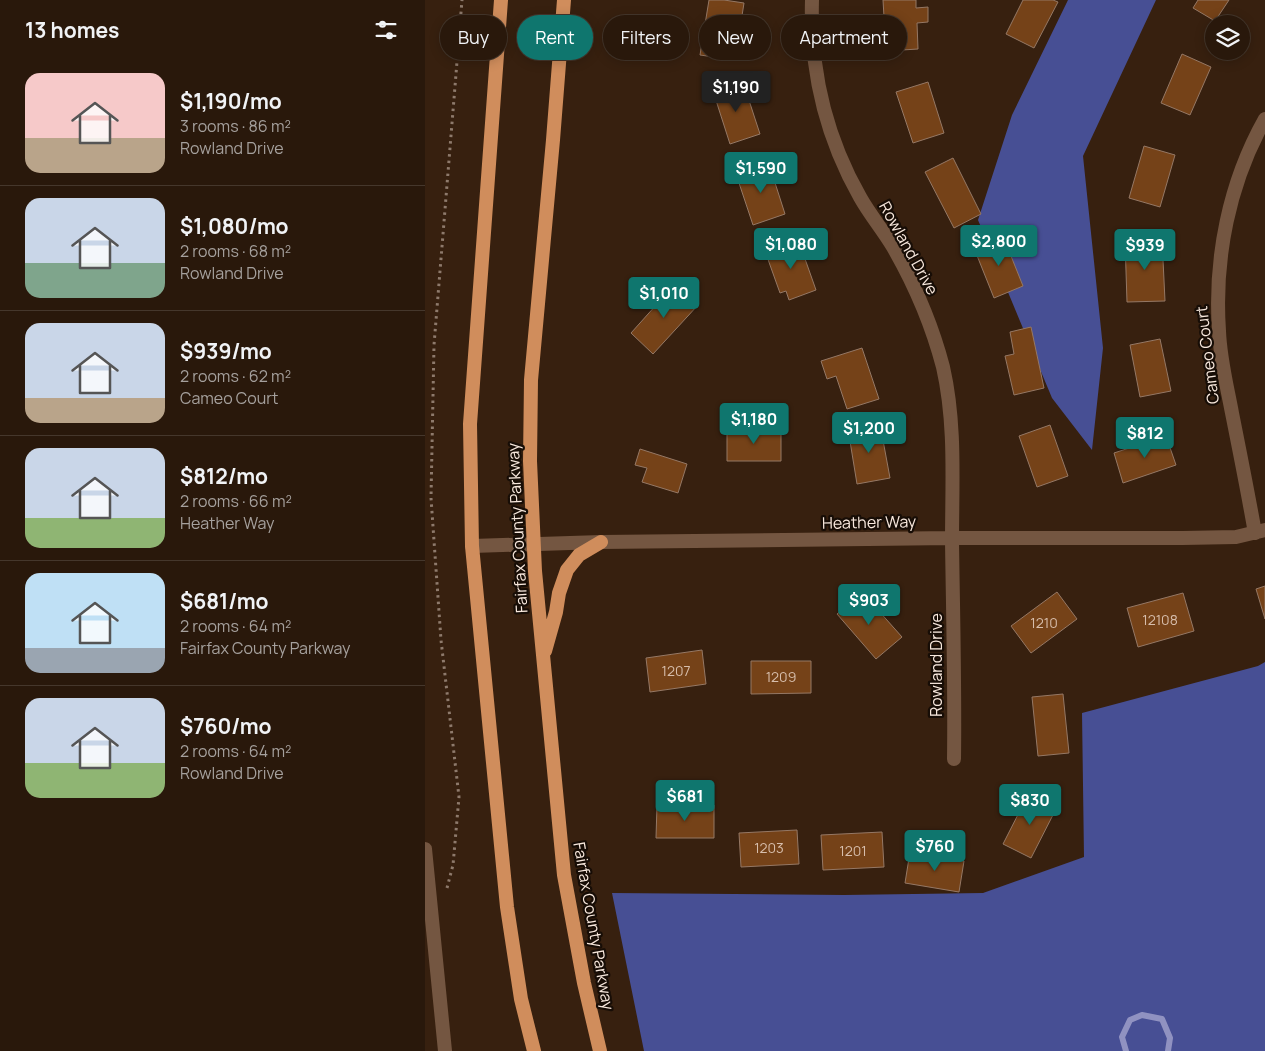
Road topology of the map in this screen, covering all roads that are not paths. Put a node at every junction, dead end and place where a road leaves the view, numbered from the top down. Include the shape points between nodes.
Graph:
1 (501, 0) edge
2 (564, 0) edge
3 (812, 0) edge
4 (1265, 119) edge
5 (1260, 531) edge
6 (952, 538) junction
7 (601, 542) junction
8 (534, 544) junction
9 (472, 546) junction
10 (543, 657) junction
11 (954, 759) dead end
12 (425, 849) edge
13 (445, 1051) edge
14 (534, 1051) edge
15 (600, 1051) edge

1 - 9 highway via 470,424
2 - 8 highway, Fairfax County Parkway via 531,380 529,461
3 - 6 street, Rowland Drive via 811,30 816,73 837,148 861,198 913,284 943,368 951,414
4 - 5 street, Cameo Court via 1245,160 1231,201 1218,289 1225,377
5 - 6 street, Heather Way via 1237,537
6 - 7 street, Heather Way
6 - 11 street, Rowland Drive
7 - 8 street, Heather Way
7 - 10 highway via 579,555 567,570
8 - 9 street, Heather Way
8 - 10 highway, Fairfax County Parkway
9 - 14 highway via 507,907 521,1000
10 - 15 highway, Fairfax County Parkway via 565,875
12 - 13 street

